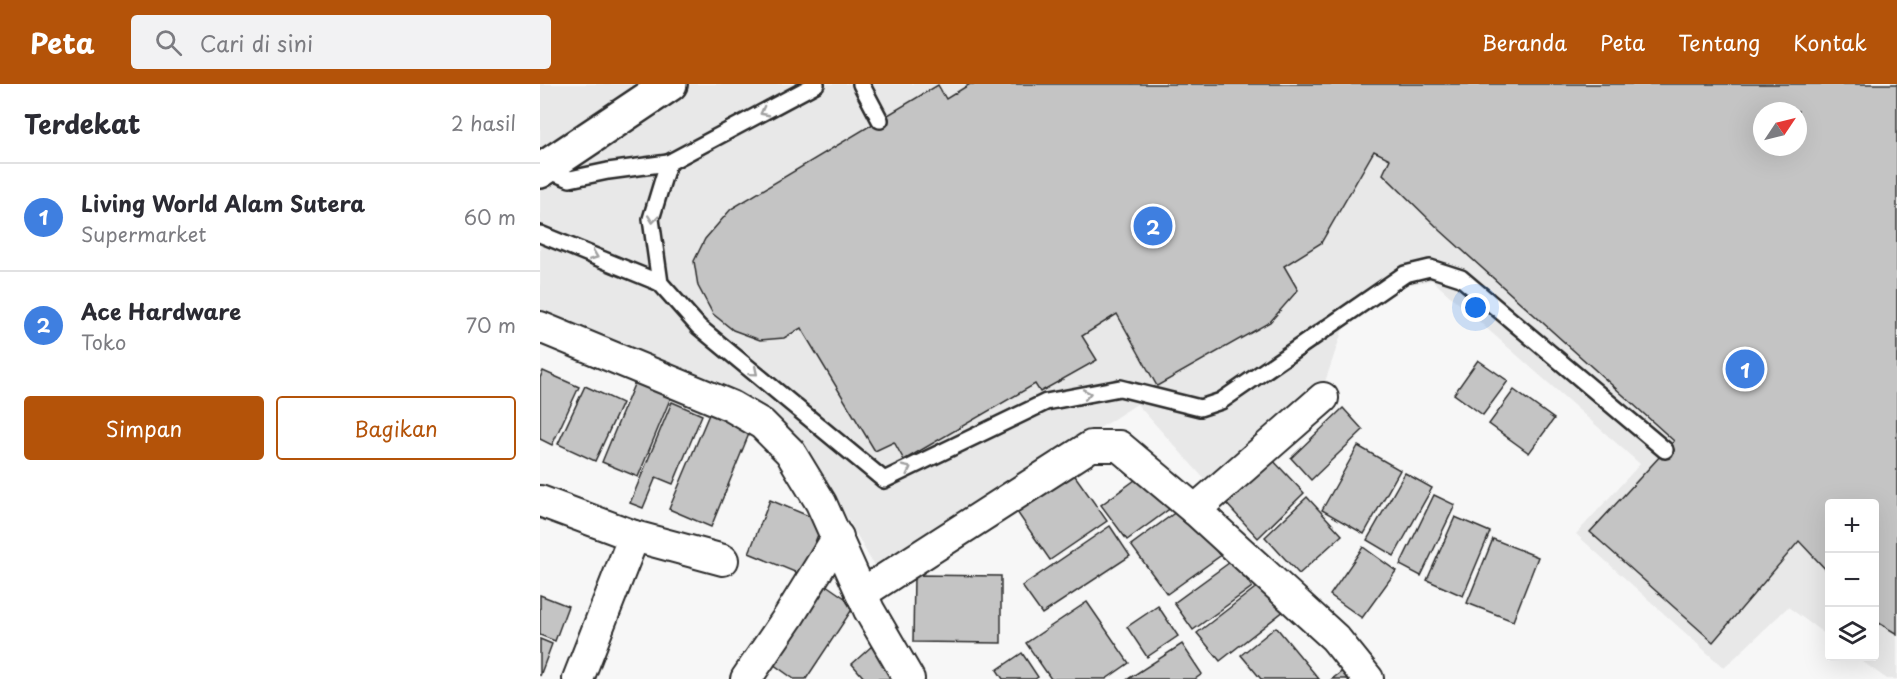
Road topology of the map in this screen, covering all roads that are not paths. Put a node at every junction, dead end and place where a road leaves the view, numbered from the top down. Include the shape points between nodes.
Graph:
1 (670, 84) edge
2 (816, 84) edge
3 (861, 84) edge
4 (880, 120) dead end
5 (668, 163) junction
6 (548, 168) edge
7 (608, 171) junction
8 (540, 234) edge
9 (660, 283) junction
10 (540, 327) edge
11 (1323, 398) dead end
12 (1665, 450) dead end
13 (540, 501) edge
14 (1195, 510) junction
15 (634, 536) junction
16 (838, 537) junction
17 (723, 560) dead end
18 (861, 594) junction
19 (578, 679) edge
20 (746, 679) edge
21 (909, 679) edge
22 (1368, 679) edge

1 - 6 street
2 -> 5 lane
3 - 4 lane
5 - 7 lane
5 -> 9 lane via 651,219
6 - 7 lane
6 - 7 lane via 570,179
8 -> 9 lane
9 -> 12 lane via 699,327 884,480 1043,397 1120,388 1200,408 1221,402 1405,274 1430,268 1461,278
10 - 16 street via 730,406 762,424 790,452
11 - 14 street
13 - 15 street
14 - 18 street via 1119,446 1091,446
14 - 22 street via 1335,638
15 - 17 street
15 - 19 street
16 - 18 street
16 - 20 street
18 - 21 street

